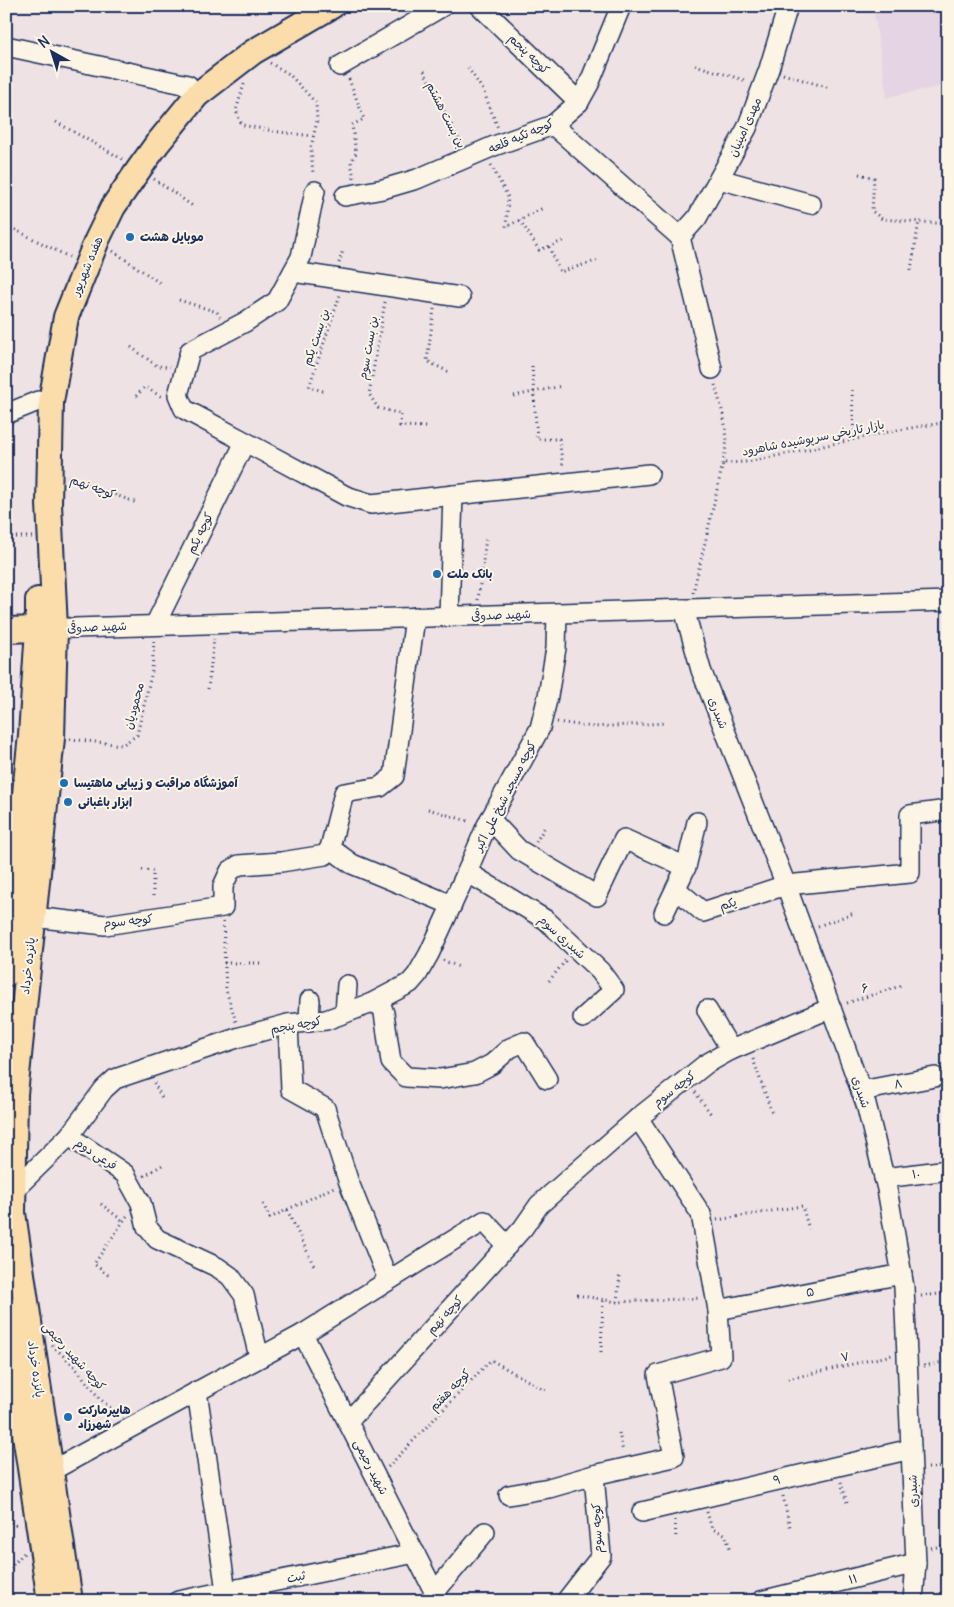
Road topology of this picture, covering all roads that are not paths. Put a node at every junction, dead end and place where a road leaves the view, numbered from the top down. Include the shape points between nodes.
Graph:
1 (332, 6) edge
2 (443, 6) edge
3 (480, 6) edge
4 (621, 6) edge
5 (788, 6) edge
6 (304, 11) edge
7 (6, 46) edge
8 (343, 64) road end
9 (188, 85) junction
10 (579, 102) junction
11 (553, 125) junction
12 (133, 166) junction
13 (719, 179) junction
14 (314, 184) road end
15 (350, 195) road end
16 (811, 204) dead end
17 (680, 237) junction
18 (297, 265) junction
19 (460, 297) dead end
20 (712, 369) road end
21 (38, 401) junction
22 (6, 414) edge
23 (245, 442) junction
24 (649, 474) dead end
25 (454, 495) junction
26 (948, 601) edge
27 (688, 609) junction
28 (558, 613) junction
29 (449, 616) junction
30 (415, 617) junction
31 (155, 625) junction
32 (47, 629) junction
33 (6, 630) edge
34 (948, 810) edge
35 (697, 822) dead end
36 (488, 823) junction
37 (330, 848) junction
38 (686, 867) junction
39 (467, 872) junction
40 (786, 885) junction
41 (676, 889) junction
42 (452, 905) junction
43 (664, 913) dead end
44 (17, 916) edge
45 (6, 974) edge
46 (347, 985) dead end
47 (310, 1000) dead end
48 (372, 1004) junction
49 (832, 1008) junction
50 (707, 1010) dead end
51 (345, 1013) junction
52 (583, 1018) dead end
53 (309, 1022) junction
54 (288, 1024) junction
55 (740, 1046) junction
56 (935, 1077) dead end
57 (547, 1079) dead end
58 (862, 1091) junction
59 (638, 1118) junction
60 (69, 1136) junction
61 (948, 1170) edge
62 (884, 1178) junction
63 (14, 1190) junction
64 (539, 1206) joint
65 (507, 1246) junction
66 (902, 1274) junction
67 (388, 1280) junction
68 (717, 1304) junction
69 (6, 1308) edge
70 (303, 1334) junction
71 (259, 1357) junction
72 (197, 1391) junction
73 (15, 1417) edge
74 (348, 1422) junction
75 (911, 1449) junction
76 (51, 1470) junction
77 (594, 1475) junction
78 (509, 1495) dead end
79 (642, 1512) dead end
80 (485, 1532) dead end
81 (415, 1553) junction
82 (916, 1563) junction
83 (226, 1592) junction
84 (437, 1596) edge
85 (50, 1601) edge
86 (70, 1601) edge
87 (178, 1601) edge
88 (566, 1601) edge
89 (761, 1601) edge
90 (913, 1601) edge

1 - 6 main road, هفده شهریور
2 - 8 street
3 - 10 street, کوچه پنجم
4 - 10 street, کوچه تکیه قلعه
5 - 13 street, مهدی امینیان via 766,78 746,128
6 - 9 main road, هفده شهریور via 245,42
6 - 12 main road, هفده شهریور via 197,95 157,144
7 - 9 street
9 - 12 main road, هفده شهریور via 146,136
10 - 11 street, کوچه تکیه قلعه
11 - 15 street, کوچه تکیه قلعه via 416,179
11 - 17 street
12 - 21 main road, هفده شهریور via 102,201 84,235 53,313
12 - 32 main road, هفده شهریور via 97,240 66,317 51,402
13 - 16 street
13 - 17 street, مهدی امینیان via 697,218
14 - 18 street
17 - 20 street
18 - 19 street via 346,280
18 - 23 street via 277,301 190,351 185,368 178,395 184,409
21 - 22 street
21 - 32 main road, هفده شهریور via 37,537
23 - 25 street via 346,496 371,504
23 - 31 street, کوچه یکم
24 - 25 street
25 - 29 street
26 - 27 street, شهید صدوقی
27 - 28 street, شهید صدوقی
27 - 40 street, شبدری via 701,670
28 - 29 street, شهید صدوقی
28 - 36 street, کوچه مسجد شیخ علی اکبر via 556,648 540,728
29 - 30 street, شهید صدوقی
30 - 31 street, شهید صدوقی
30 - 37 street via 394,776 380,787 344,793
31 - 32 street, شهید صدوقی
32 - 33 main road, شهید صدوقی
32 - 44 main road, پانزده خرداد via 31,735
32 - 44 main road, پانزده خرداد via 52,738
34 - 40 street via 910,815 910,873
35 - 38 street
36 - 38 street via 519,850 597,896 624,839
36 - 39 street, کوچه مسجد شیخ علی اکبر
37 - 42 street via 352,864
37 - 44 street, کوچه سوم via 325,855 240,865 230,870 223,886 223,907 105,925
38 - 41 street
39 - 42 street, کوچه مسجد شیخ علی اکبر
39 - 52 street, شبدری سوم via 546,920 600,971 614,990
40 - 41 street, یکم via 703,912
40 - 49 street, شبدری
41 - 43 street
42 - 48 street, کوچه مسجد شیخ علی اکبر via 417,975 410,983
44 - 45 main road, پانزده خرداد
44 - 63 main road, پانزده خرداد
46 - 51 street
47 - 53 street
48 - 51 street, کوچه پنجم
48 - 57 street via 381,1005 391,1062 406,1077 440,1079 476,1073 510,1048 524,1042
49 - 55 street, کوچه سوم
49 - 58 street, شبدری
50 - 55 street
51 - 53 street, کوچه پنجم
53 - 54 street, کوچه پنجم
54 - 60 street, کوچه پنجم via 115,1079
54 - 67 street via 291,1089 325,1108 348,1180
55 - 59 street, کوچه سوم via 706,1064
56 - 58 street, ۸
58 - 62 street, شبدری
59 - 64 street, کوچه سوم
59 - 68 street via 701,1214
60 - 63 street, کوچه پنجم
60 - 71 street, فرعی دوم via 125,1174 135,1191 147,1227 157,1239 230,1276 244,1295
61 - 62 street, ۱۰
62 - 66 street, شبدری
63 - 76 main road, پانزده خرداد via 13,1213
64 - 65 street, کوچه نهم
65 - 67 street via 484,1221
65 - 74 street, کوچه نهم
66 - 68 street, ۵
66 - 75 street, شبدری
67 - 70 street
68 - 77 street via 721,1357 658,1375 674,1457
69 - 73 main road, پانزده خرداد
70 - 71 street
70 - 74 street, شهید رحیمی
71 - 72 street
72 - 76 street
72 - 83 street
73 - 85 main road, پانزده خرداد
74 - 81 street, شهید رحیمی
75 - 79 street, ۹
75 - 82 street, شبدری
76 - 86 main road, پانزده خرداد
77 - 78 street
77 - 88 street, کوچه سوم via 601,1556
80 - 84 street
81 - 83 street, ثبت
81 - 84 street, شهید رحیمی
82 - 89 street, ۱۱
82 - 90 street, شبدری
83 - 87 street, ثبت

